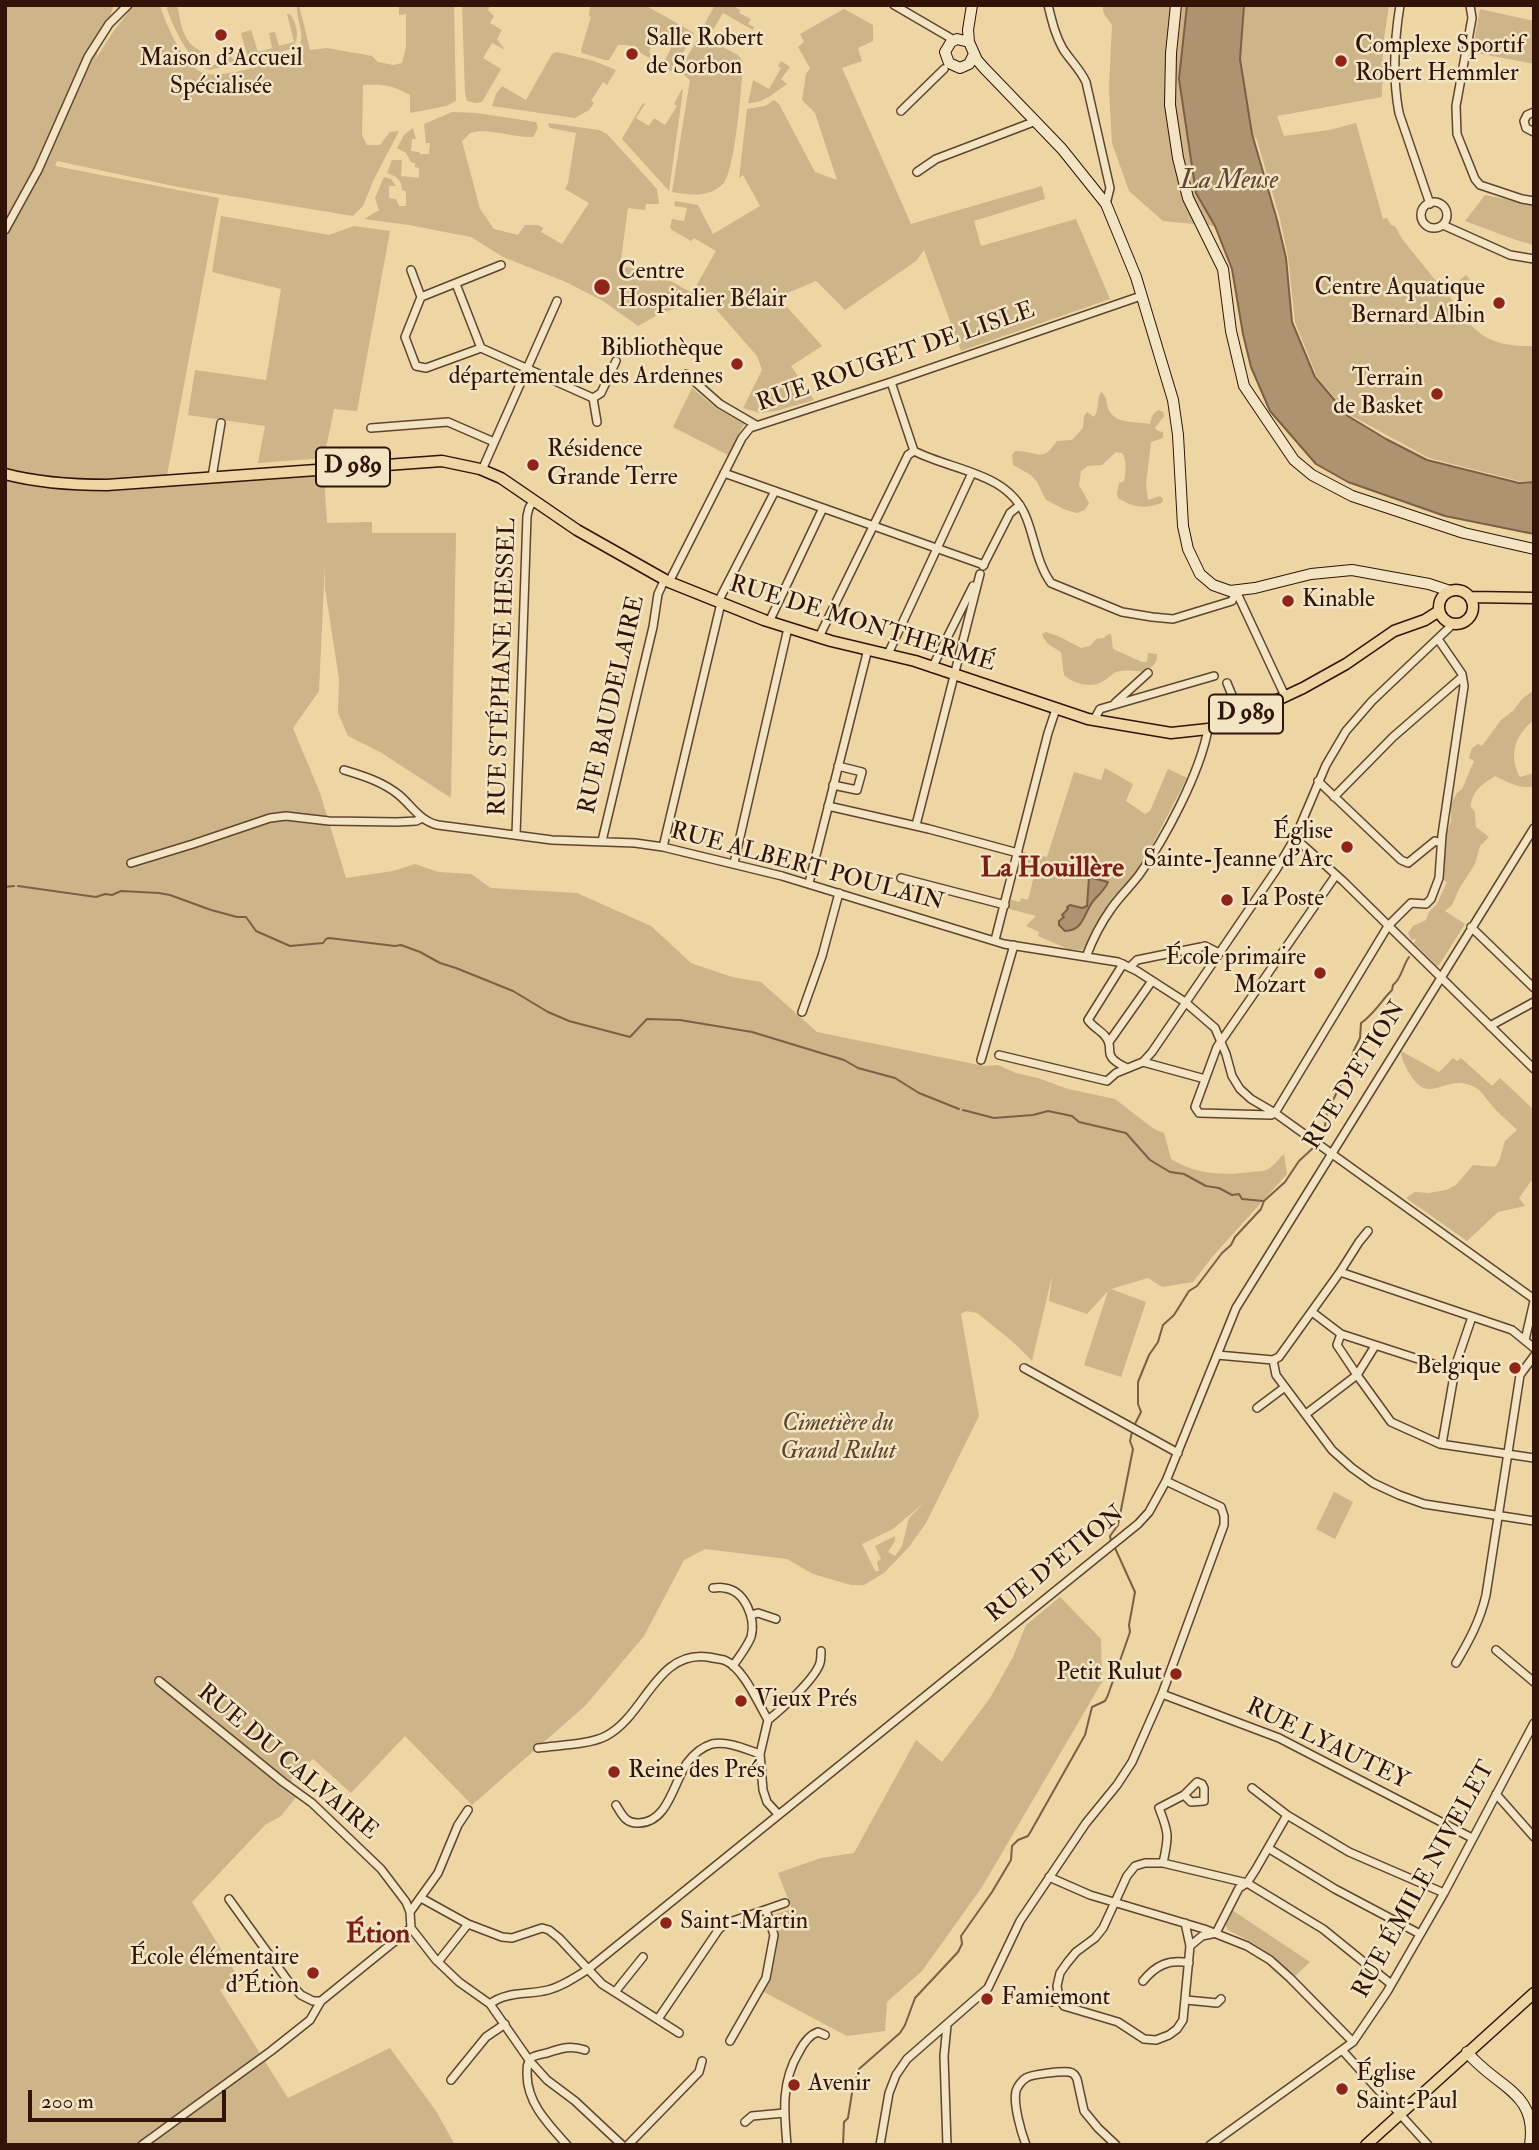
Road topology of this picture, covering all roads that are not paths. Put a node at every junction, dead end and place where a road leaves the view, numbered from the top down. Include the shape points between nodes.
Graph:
1 (128, 5) edge
2 (894, 5) edge
3 (971, 5) edge
4 (1048, 5) edge
5 (1176, 5) edge
6 (1400, 5) edge
7 (1470, 5) edge
8 (931, 28) junction
9 (955, 40) junction
10 (969, 43) junction
11 (974, 54) junction
12 (946, 59) junction
13 (968, 65) junction
14 (993, 79) junction
15 (901, 111) dead end
16 (1534, 112) edge
17 (1036, 121) junction
18 (1534, 132) edge
19 (917, 172) dead end
20 (1534, 201) edge
21 (1106, 204) junction
22 (1430, 204) junction
23 (1443, 225) junction
24 (5, 230) edge
25 (1534, 259) edge
26 (501, 265) dead end
27 (411, 270) dead end
28 (456, 284) junction
29 (1141, 296) junction
30 (421, 297) junction
31 (557, 301) dead end
32 (481, 348) junction
33 (616, 361) dead end
34 (527, 368) junction
35 (686, 374) dead end
36 (891, 382) junction
37 (593, 398) junction
38 (597, 422) dead end
39 (221, 423) dead end
40 (756, 425) junction
41 (371, 428) dead end
42 (494, 442) junction
43 (914, 451) junction
44 (482, 470) junction
45 (724, 473) junction
46 (972, 473) junction
47 (5, 474) edge
48 (212, 477) junction
49 (775, 491) junction
50 (533, 501) junction
51 (1020, 505) junction
52 (822, 508) junction
53 (873, 526) junction
54 (938, 549) junction
55 (1534, 549) edge
56 (984, 565) junction
57 (979, 574) junction
58 (667, 580) junction
59 (1412, 582) junction
60 (1236, 591) junction
61 (1450, 591) junction
62 (1470, 597) junction
63 (1534, 598) edge
64 (720, 603) junction
65 (1534, 604) edge
66 (1473, 610) junction
67 (1444, 614) junction
68 (769, 622) junction
69 (788, 628) junction
70 (819, 637) junction
71 (1438, 639) junction
72 (868, 649) junction
73 (888, 654) junction
74 (932, 668) junction
75 (1148, 673) dead end
76 (955, 675) junction
77 (1214, 676) dead end
78 (1462, 677) junction
79 (1227, 683) dead end
80 (1286, 696) junction
81 (1112, 706) junction
82 (1056, 709) junction
83 (1241, 717) junction
84 (1094, 720) junction
85 (1208, 729) junction
86 (838, 766) junction
87 (344, 770) dead end
88 (1318, 781) junction
89 (833, 785) junction
90 (1335, 797) junction
91 (828, 806) junction
92 (422, 818) junction
93 (916, 825) junction
94 (1534, 828) edge
95 (516, 835) junction
96 (1294, 838) junction
97 (602, 841) junction
98 (1441, 843) junction
99 (663, 847) junction
100 (1018, 853) junction
101 (131, 863) dead end
102 (734, 863) junction
103 (1336, 875) junction
104 (901, 878) dead end
105 (808, 883) junction
106 (839, 893) junction
107 (1005, 905) junction
108 (1388, 926) junction
109 (1471, 927) junction
110 (995, 940) junction
111 (1014, 945) junction
112 (1219, 953) junction
113 (1086, 957) junction
114 (1126, 966) junction
115 (1440, 977) junction
116 (1152, 981) junction
117 (1534, 988) edge
118 (1185, 1002) junction
119 (1534, 1002) edge
120 (802, 1012) dead end
121 (1490, 1026) junction
122 (1221, 1040) junction
123 (1109, 1042) junction
124 (999, 1055) dead end
125 (981, 1060) dead end
126 (1143, 1062) junction
127 (1127, 1068) junction
128 (1534, 1069) edge
129 (1205, 1079) junction
130 (1275, 1113) junction
131 (1332, 1154) junction
132 (1368, 1231) dead end
133 (1340, 1272) junction
134 (1534, 1300) edge
135 (1312, 1312) junction
136 (1472, 1317) junction
137 (1341, 1334) junction
138 (1525, 1340) junction
139 (1376, 1346) junction
140 (1534, 1348) edge
141 (1217, 1355) junction
142 (1534, 1356) edge
143 (1273, 1360) junction
144 (1024, 1368) dead end
145 (1455, 1371) junction
146 (1357, 1375) junction
147 (1285, 1387) junction
148 (1258, 1408) dead end
149 (1306, 1414) junction
150 (1442, 1444) junction
151 (1178, 1453) junction
152 (1508, 1455) junction
153 (1534, 1458) edge
154 (1166, 1481) junction
155 (1498, 1515) junction
156 (1534, 1521) edge
157 (713, 1588) dead end
158 (751, 1615) junction
159 (776, 1619) dead end
160 (1496, 1650) dead end
161 (821, 1651) dead end
162 (1456, 1663) dead end
163 (733, 1666) junction
164 (159, 1681) dead end
165 (1534, 1682) edge
166 (1162, 1694) junction
167 (768, 1720) junction
168 (1534, 1723) edge
169 (537, 1748) dead end
170 (760, 1754) junction
171 (1252, 1788) dead end
172 (1496, 1794) junction
173 (1184, 1795) dead end
174 (616, 1805) dead end
175 (468, 1811) dead end
176 (778, 1814) junction
177 (1287, 1815) junction
178 (1534, 1837) edge
179 (1472, 1838) junction
180 (1268, 1848) junction
181 (1163, 1863) junction
182 (1049, 1877) junction
183 (1247, 1883) junction
184 (1444, 1893) junction
185 (421, 1898) junction
186 (229, 1899) dead end
187 (785, 1903) dead end
188 (1116, 1903) junction
189 (766, 1910) junction
190 (410, 1912) junction
191 (1185, 1923) junction
192 (468, 1924) junction
193 (411, 1928) junction
194 (1216, 1933) junction
195 (1420, 1934) junction
196 (1190, 1946) junction
197 (643, 1957) dead end
198 (438, 1962) junction
199 (1189, 1963) junction
200 (587, 1970) junction
201 (1143, 1981) dead end
202 (1391, 1984) junction
203 (615, 1992) junction
204 (1534, 1993) edge
205 (1059, 1998) junction
206 (1038, 1999) dead end
207 (1221, 1999) dead end
208 (1185, 2000) junction
209 (321, 2001) junction
210 (490, 2004) junction
211 (659, 2019) junction
212 (505, 2024) junction
213 (947, 2025) junction
214 (679, 2033) dead end
215 (825, 2035) dead end
216 (730, 2041) dead end
217 (1353, 2042) junction
218 (585, 2050) dead end
219 (1342, 2050) junction
220 (1468, 2052) junction
221 (529, 2060) junction
222 (702, 2061) dead end
223 (451, 2080) dead end
224 (784, 2112) junction
225 (1400, 2114) junction
226 (745, 2122) dead end
227 (142, 2145) edge
228 (567, 2145) edge
229 (622, 2145) edge
230 (628, 2145) edge
231 (787, 2145) edge
232 (880, 2145) edge
233 (947, 2145) edge
234 (1026, 2145) edge
235 (1116, 2145) edge
236 (1210, 2145) edge
237 (1366, 2145) edge
238 (1428, 2145) edge
239 (1531, 2145) edge

1 - 24 street via 88,57 38,170
2 - 8 street
3 - 9 main road
3 - 10 main road
4 - 21 street via 1058,41 1086,82 1110,188
5 - 55 main road via 1170,105 1178,158 1188,198 1223,269 1244,386 1294,460 1312,475 1352,496 1464,533
6 - 22 street via 1394,42 1396,99
7 - 20 street via 1472,18 1456,106 1457,134 1480,186
8 - 9 street
8 - 12 street via 942,40
9 - 10 main road
9 - 12 main road
10 - 11 main road
11 - 13 main road
11 - 14 main road
12 - 13 main road via 956,67
12 - 15 street
13 - 14 main road
14 - 17 main road
16 - 18 street via 1524,121
17 - 19 street via 936,159
17 - 21 main road
21 - 29 main road
22 - 23 street via 1445,209
22 - 23 street via 1422,211 1423,222 1433,228
23 - 25 street via 1510,255
26 - 28 street
27 - 30 street
28 - 30 street
28 - 32 street
29 - 36 street, RUE ROUGET DE LISLE
29 - 60 main road via 1175,411 1188,549 1208,581
30 - 32 street via 405,337 416,366 426,368
31 - 34 street
32 - 34 street
33 - 37 street via 601,393
34 - 37 street
34 - 42 street
35 - 40 street via 720,404
36 - 40 street, RUE ROUGET DE LISLE
36 - 43 street
37 - 38 street
39 - 48 street
40 - 45 street, RUE ROUGET DE LISLE via 742,438
41 - 42 street via 448,422
42 - 44 street
43 - 46 street
43 - 53 street
44 - 48 main road, RUE DE MONTHERMÉ / D 989 via 442,461
44 - 50 main road, RUE DE MONTHERMÉ / D 989
45 - 49 street
45 - 58 street, RUE ROUGET DE LISLE
46 - 51 street via 1002,486
46 - 54 street
47 - 48 main road, RUE DE MONTHERMÉ / D 989 via 74,485
49 - 52 street
49 - 64 street
50 - 58 main road, RUE DE MONTHERMÉ / D 989
50 - 95 street, RUE STÉPHANE HESSEL via 527,516
51 - 56 street via 1010,513
51 - 60 street via 1044,574 1051,583 1075,594 1122,612 1173,619 1232,601
52 - 53 street
52 - 68 street
53 - 54 street
53 - 70 street
54 - 56 street
54 - 73 street
56 - 57 street
57 - 74 street
57 - 76 street
58 - 64 main road, RUE DE MONTHERMÉ / D 989
58 - 97 street, RUE BAUDELAIRE via 657,601
59 - 60 main road via 1340,570
59 - 61 main road
59 - 67 main road via 1435,591
60 - 80 street
61 - 62 main road via 1460,590
61 - 67 main road
62 - 63 main road
62 - 66 main road
64 - 68 main road, RUE DE MONTHERMÉ / D 989
64 - 99 street
65 - 66 main road via 1497,604
66 - 67 main road via 1465,621
67 - 71 street
67 - 80 main road, RUE DE MONTHERMÉ / D 989 via 1394,631 1346,664
68 - 69 main road, RUE DE MONTHERMÉ / D 989
69 - 70 main road, RUE DE MONTHERMÉ / D 989
69 - 102 street
70 - 72 main road, RUE DE MONTHERMÉ / D 989
71 - 78 street
71 - 88 street via 1346,731
72 - 73 main road, RUE DE MONTHERMÉ / D 989
72 - 86 street
73 - 74 main road, RUE DE MONTHERMÉ / D 989
74 - 76 main road, RUE DE MONTHERMÉ / D 989
75 - 81 street
76 - 82 main road, RUE DE MONTHERMÉ / D 989
76 - 93 street
77 - 81 street
78 - 90 street via 1393,737
78 - 98 street
79 - 83 street
80 - 83 main road, RUE DE MONTHERMÉ / D 989
81 - 84 street via 1100,709
82 - 84 main road, RUE DE MONTHERMÉ / D 989
82 - 100 street
83 - 85 main road, RUE DE MONTHERMÉ / D 989
84 - 85 main road, RUE DE MONTHERMÉ / D 989 via 1171,733
85 - 113 street via 1190,784 1156,849 1111,909
86 - 89 street
86 - 89 street via 862,772 857,790
87 - 92 street via 387,787
88 - 90 street
88 - 96 street
89 - 91 street
90 - 98 street via 1401,860 1408,863 1436,841
91 - 93 street
91 - 105 street
92 - 95 street, RUE ALBERT POULAIN via 438,825
92 - 101 street via 397,822 270,818
93 - 100 street
94 - 109 street, RUE D'ETION
95 - 97 street, RUE ALBERT POULAIN
96 - 103 street
96 - 112 street
97 - 99 street, RUE ALBERT POULAIN
98 - 108 street via 1439,878 1431,899 1426,904 1411,903
99 - 102 street, RUE ALBERT POULAIN
100 - 107 street
102 - 105 street, RUE ALBERT POULAIN
103 - 108 street
103 - 122 street
104 - 107 street
105 - 106 street, RUE ALBERT POULAIN
106 - 110 street, RUE ALBERT POULAIN
106 - 120 street
107 - 110 street
108 - 115 street
108 - 130 street
109 - 115 street, RUE D'ETION
109 - 117 street
110 - 111 street, RUE ALBERT POULAIN
111 - 113 street, RUE ALBERT POULAIN
111 - 125 street
112 - 114 street via 1205,946
112 - 118 street
113 - 114 street, RUE ALBERT POULAIN
114 - 116 street
114 - 123 street via 1088,1020
115 - 121 street
115 - 131 street, RUE D'ETION
116 - 118 street
116 - 123 street
118 - 122 street via 1215,1028
118 - 126 street
119 - 121 street
121 - 128 street
122 - 129 street
122 - 130 street via 1240,1089
123 - 127 street via 1112,1060
124 - 127 street via 1107,1081
126 - 127 street
126 - 129 street
129 - 130 street via 1195,1107 1199,1113
130 - 131 street
131 - 134 street
131 - 141 street, RUE D'ETION via 1236,1308
132 - 133 street
133 - 135 street
133 - 136 street
134 - 138 street
135 - 137 street
135 - 143 street
136 - 138 street via 1512,1329
136 - 145 street
137 - 139 street
137 - 146 street via 1337,1345
138 - 140 street
139 - 145 street
139 - 146 street
141 - 143 street
141 - 151 street, RUE D'ETION
142 - 152 street via 1520,1375
143 - 147 street
144 - 151 street
145 - 150 street
146 - 149 street
146 - 150 street via 1391,1422
147 - 148 street
147 - 149 street
149 - 155 street via 1332,1450 1373,1483 1424,1504
150 - 152 street
151 - 154 street, RUE D'ETION
152 - 153 street
152 - 155 street
154 - 166 street via 1221,1507 1224,1525
154 - 176 street, RUE D'ETION via 1138,1524
155 - 156 street
155 - 162 street via 1481,1616
157 - 158 street via 736,1592
158 - 159 street
158 - 163 street via 751,1636
160 - 165 street
161 - 167 street via 814,1674
163 - 167 street
163 - 169 street via 726,1660 704,1657 677,1662 605,1736
164 - 190 street, RUE DU CALVAIRE via 312,1803 382,1869
166 - 179 street, RUE LYAUTEY via 1279,1738
166 - 182 street via 1132,1762
167 - 170 street
168 - 172 street, RUE ÉMILE NIVELET
170 - 174 street via 728,1744 698,1751 652,1821 625,1821
170 - 176 street via 763,1790
171 - 177 street
172 - 178 street
172 - 179 street, RUE ÉMILE NIVELET
173 - 181 street via 1158,1808 1168,1839
175 - 185 street
176 - 200 street, RUE D'ETION
177 - 180 street
177 - 184 street via 1349,1852
179 - 184 street, RUE ÉMILE NIVELET
180 - 183 street
180 - 195 street
181 - 183 street
181 - 188 street via 1135,1866
182 - 188 street
182 - 213 street via 1020,1921 988,1988
183 - 194 street
183 - 202 street via 1323,1929
184 - 195 street, RUE ÉMILE NIVELET
185 - 190 street
185 - 192 street
186 - 209 street via 300,1995
187 - 189 street
188 - 191 street
188 - 205 street via 1095,1938 1076,1952 1060,1973
189 - 211 street via 719,1929
189 - 216 street via 774,1935 766,1978
190 - 193 street
191 - 194 street
191 - 196 street
192 - 198 street
192 - 200 street via 512,1938 532,1930 549,1930
193 - 198 street
193 - 209 street
194 - 196 street via 1202,1936
194 - 217 street via 1270,1960
195 - 202 street, RUE ÉMILE NIVELET
196 - 199 street
197 - 203 street
198 - 210 street
199 - 201 street via 1165,1963
199 - 208 street
200 - 203 street
200 - 210 street, RUE D'ETION via 564,1986 498,1998
202 - 217 street, RUE ÉMILE NIVELET
203 - 211 street
204 - 220 main road
205 - 206 street via 1052,2002
205 - 208 street via 1064,2006 1118,2022 1144,2039 1156,2040 1177,2029
207 - 208 street via 1217,2003
209 - 227 street via 310,2020
210 - 212 street
211 - 214 street
212 - 221 street
212 - 223 street via 486,2037
213 - 232 street via 907,2059 896,2075
213 - 233 street
215 - 224 street via 812,2034 801,2047 791,2066
217 - 219 street, RUE ÉMILE NIVELET
218 - 221 street via 567,2046
219 - 225 street
219 - 236 street, RUE ÉMILE NIVELET
220 - 225 main road
220 - 239 main road via 1525,2103 1531,2118
221 - 228 street via 531,2099
221 - 229 street
222 - 230 street via 699,2072
224 - 226 street via 752,2116
224 - 231 street
225 - 237 main road
225 - 238 street
234 - 235 street via 1016,2102 1020,2084 1032,2076 1069,2071 1077,2079 1088,2118

